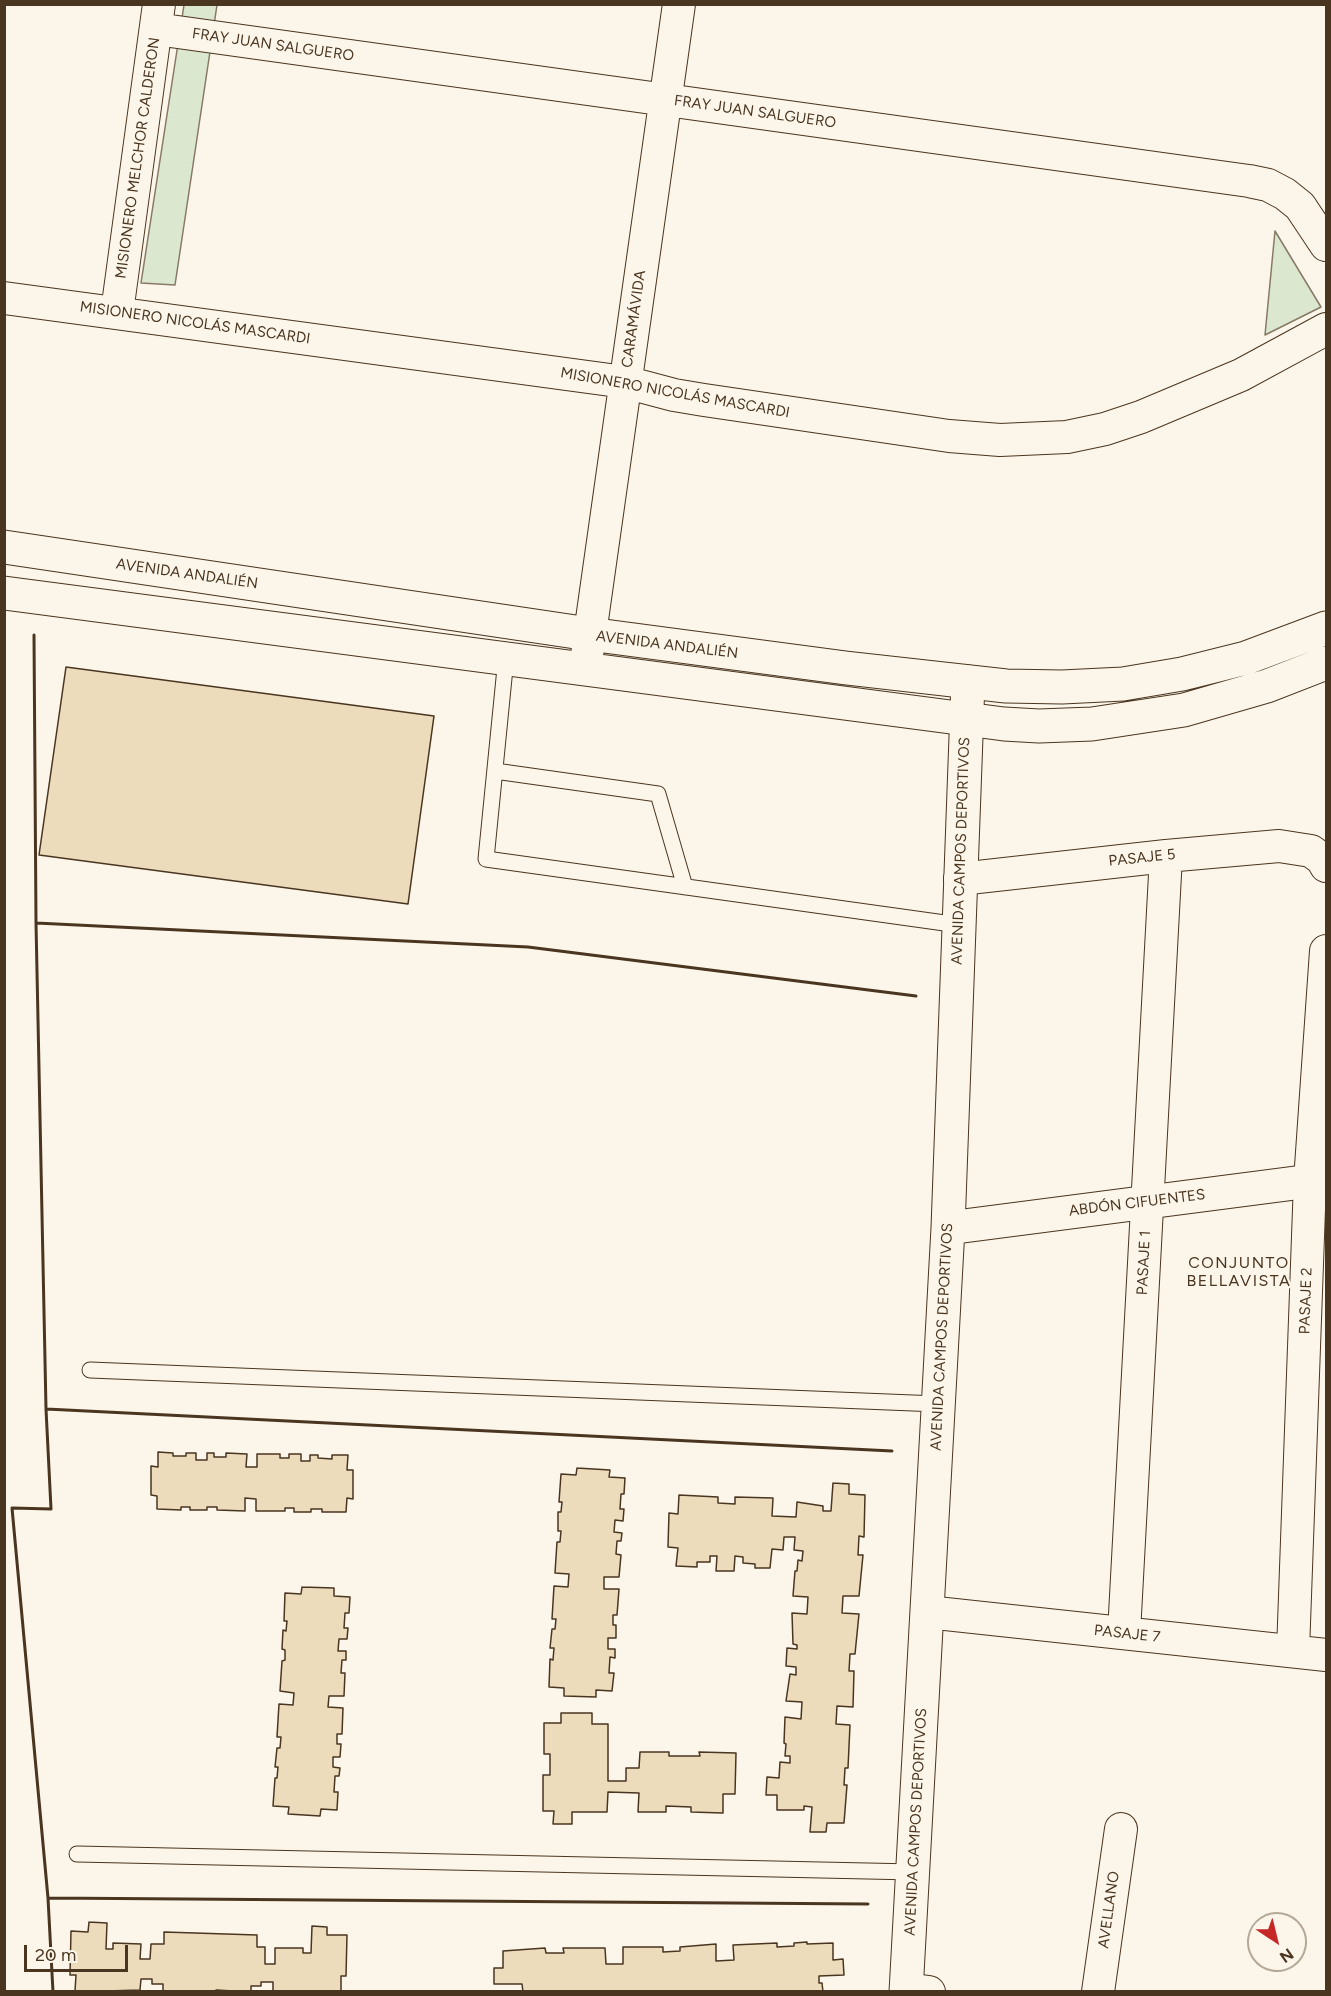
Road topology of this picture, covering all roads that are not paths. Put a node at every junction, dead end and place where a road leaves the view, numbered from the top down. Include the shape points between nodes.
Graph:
1 (679, 4) edge
2 (158, 17) edge
3 (665, 100) junction
4 (1326, 245) edge
5 (4, 298) edge
6 (117, 312) junction
7 (1326, 329) edge
8 (625, 382) junction
9 (4, 547) edge
10 (4, 593) edge
11 (1326, 628) edge
12 (589, 634) junction
13 (506, 658) junction
14 (1326, 663) edge
15 (585, 669) junction
16 (968, 682) junction
17 (966, 720) junction
18 (495, 771) junction
19 (1166, 856) junction
20 (1324, 863) edge
21 (960, 879) junction
22 (685, 887) junction
23 (959, 926) junction
24 (1326, 951) edge
25 (1324, 1023) edge
26 (1318, 1180) edge
27 (1148, 1202) junction
28 (948, 1228) junction
29 (90, 1370) dead end
30 (938, 1404) junction
31 (927, 1612) junction
32 (1124, 1633) junction
33 (1293, 1651) junction
34 (1326, 1655) edge
35 (1121, 1829) dead end
36 (77, 1854) dead end
37 (914, 1872) junction
38 (914, 1991) edge
39 (1098, 1992) edge

1 - 3 street, CARAMÁVIDA
2 - 3 street, FRAY JUAN SALGUERO
2 - 6 street, MISIONERO MELCHOR CALDERON
3 - 4 street, FRAY JUAN SALGUERO via 1268,186 1300,206
3 - 8 street, CARAMÁVIDA
5 - 6 street, MISIONERO NICOLÁS MASCARDI
6 - 8 street, MISIONERO NICOLÁS MASCARDI
7 - 8 street, MISIONERO NICOLÁS MASCARDI via 1190,398 1105,429 1067,437 1000,440 949,436 674,395
8 - 12 street, CARAMÁVIDA
9 - 12 main road, AVENIDA ANDALIÉN
10 - 13 main road
11 - 16 main road, AVENIDA ANDALIÉN via 1214,667 1123,684 1045,687
12 - 15 street, CARAMÁVIDA
12 - 16 main road, AVENIDA ANDALIÉN
13 - 15 main road
13 - 18 lane
14 - 17 main road via 1226,699 1142,717 1039,726
15 - 17 main road
16 - 17 main road, AVENIDA CAMPOS DEPORTIVOS
17 - 21 main road, AVENIDA CAMPOS DEPORTIVOS
18 - 22 lane via 658,794
18 - 22 lane via 486,859
19 - 20 street, PASAJE 5 via 1279,846 1311,851
19 - 21 street, PASAJE 5
19 - 27 street, PASAJE 1
21 - 23 main road, AVENIDA CAMPOS DEPORTIVOS
22 - 23 lane
23 - 28 main road, AVENIDA CAMPOS DEPORTIVOS
24 - 25 street, PASAJE 2
25 - 26 street, PASAJE 2
26 - 27 main road, ABDÓN CIFUENTES
26 - 33 street, PASAJE 2
27 - 28 main road, ABDÓN CIFUENTES
27 - 32 street, PASAJE 1
28 - 30 main road, AVENIDA CAMPOS DEPORTIVOS
29 - 30 lane
30 - 31 main road, AVENIDA CAMPOS DEPORTIVOS
31 - 32 street, PASAJE 7
31 - 37 main road, AVENIDA CAMPOS DEPORTIVOS
32 - 33 street, PASAJE 7
33 - 34 street, PASAJE 7
35 - 39 street, AVELLANO
36 - 37 lane
37 - 38 main road, AVENIDA CAMPOS DEPORTIVOS

